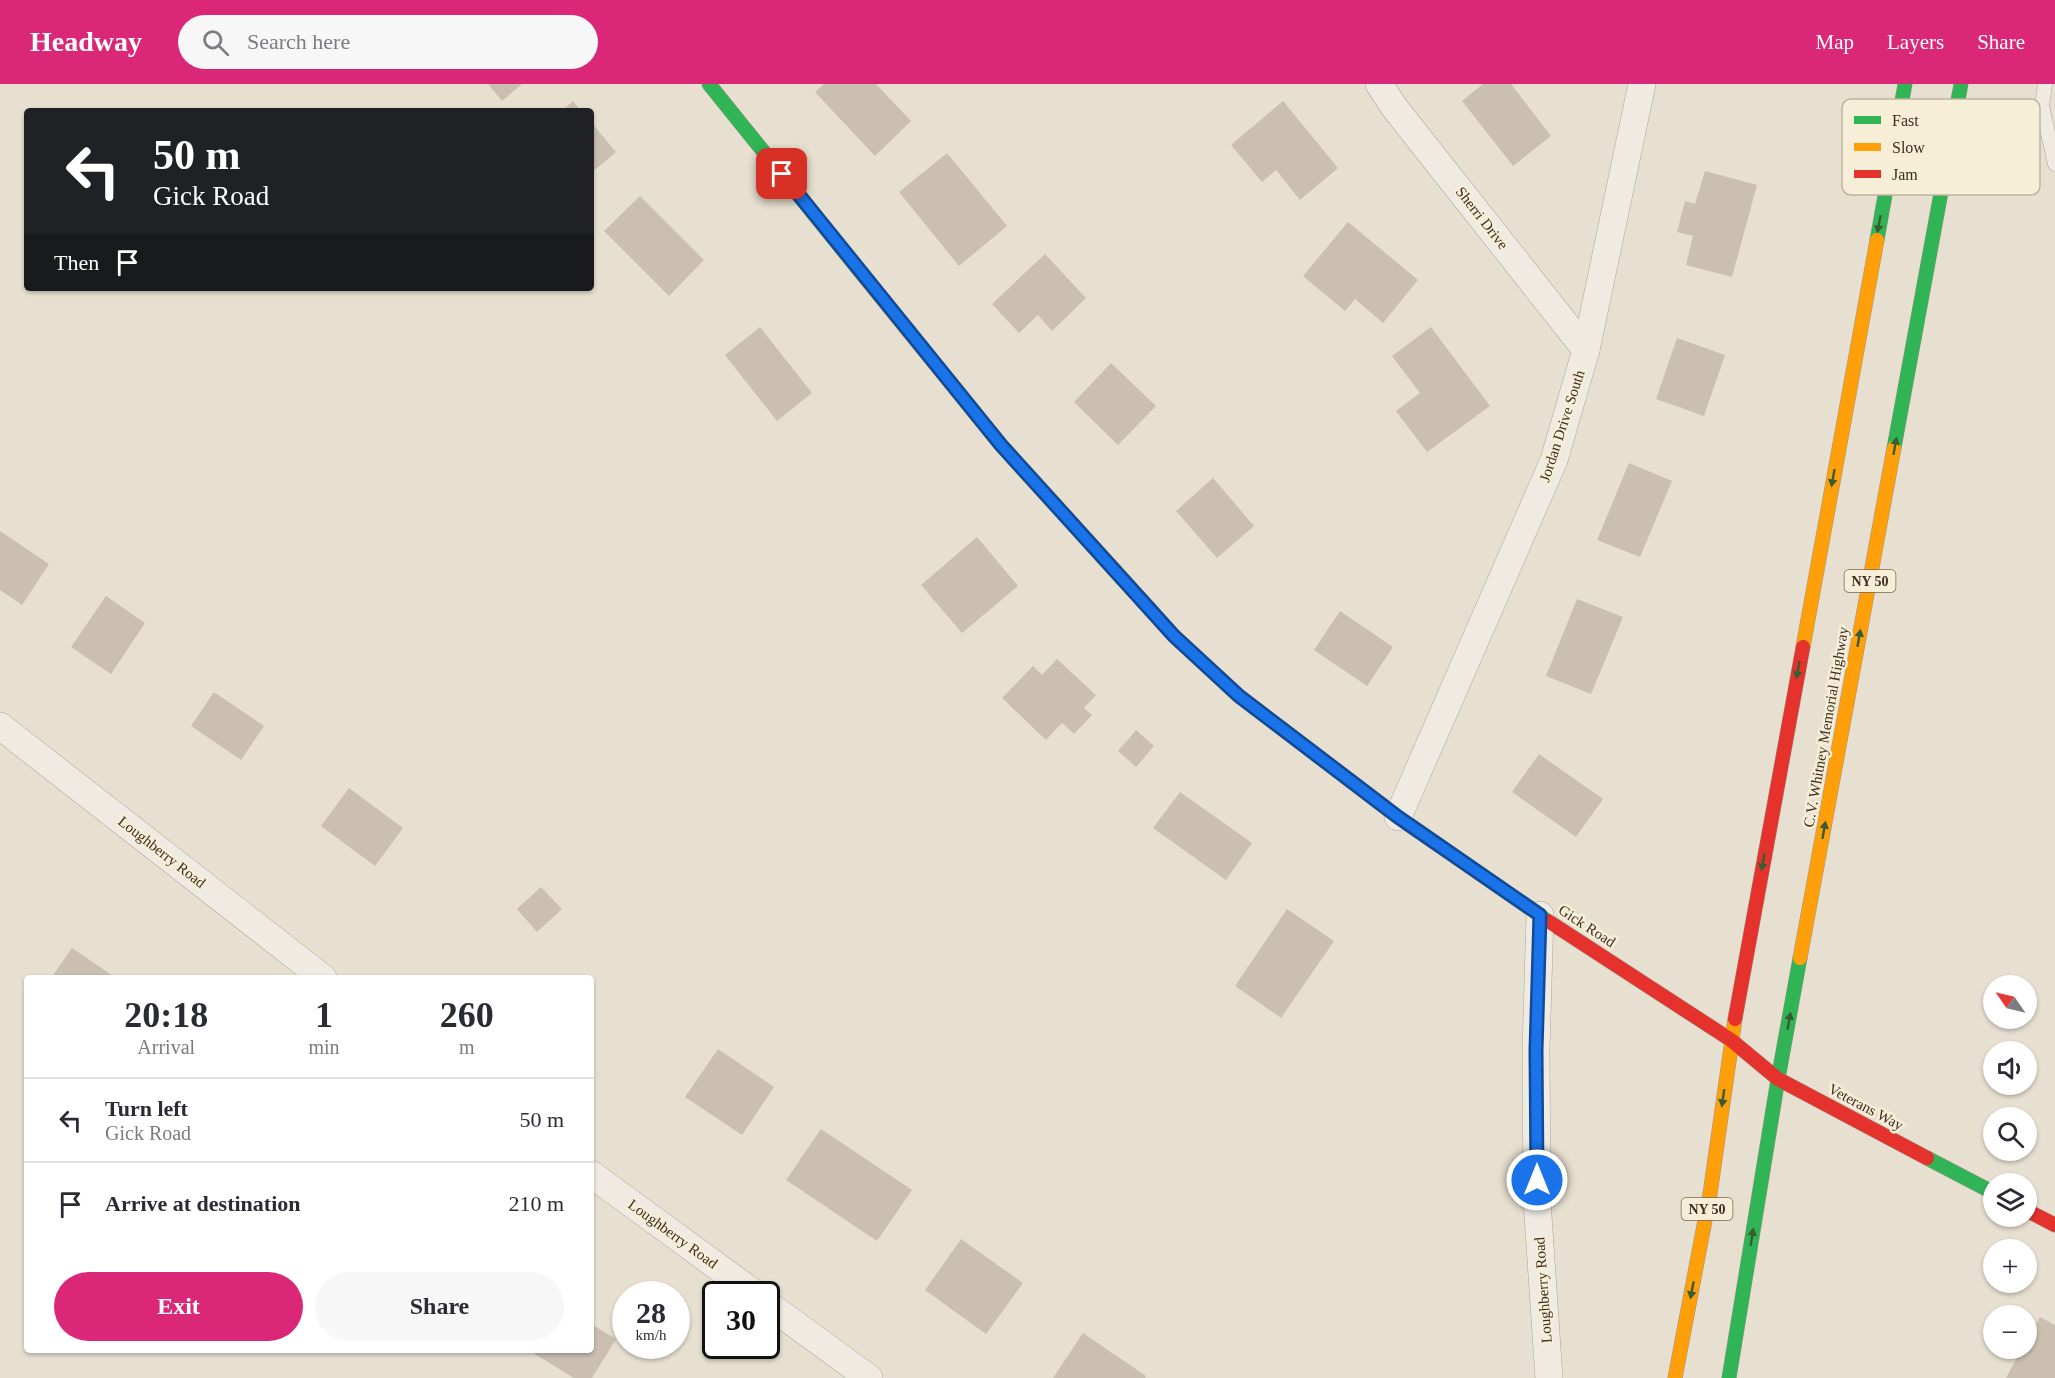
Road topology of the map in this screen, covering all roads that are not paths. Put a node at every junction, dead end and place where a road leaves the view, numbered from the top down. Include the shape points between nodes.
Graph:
1 (709, 84) edge
2 (1379, 84) edge
3 (1642, 84) edge
4 (1905, 84) edge
5 (1961, 84) edge
6 (2045, 84) edge
7 (1902, 99) edge
8 (1958, 99) edge
9 (2055, 164) edge
10 (1885, 195) edge
11 (1941, 195) edge
12 (1586, 350) junction
13 (0, 726) edge
14 (1398, 817) junction
15 (1540, 915) junction
16 (319, 975) edge
17 (1731, 1040) junction
18 (1778, 1079) junction
19 (594, 1176) edge
20 (1983, 1187) edge
21 (2037, 1216) edge
22 (2055, 1225) edge
23 (737, 1281) edge
24 (780, 1313) edge
25 (869, 1378) edge
26 (1549, 1378) edge
27 (1675, 1378) edge
28 (1730, 1378) edge

1 - 14 main road, Gick Road via 1001,445 1174,636 1239,696
2 - 12 street, Sherri Drive
3 - 12 street, Jordan Drive South
4 -> 7 main road, NY 50
8 -> 5 main road, C.V. Whitney Memorial Highway / NY 50
6 - 9 lane via 2042,106
10 -> 17 main road, NY 50
18 -> 11 main road, C.V. Whitney Memorial Highway / NY 50
12 - 14 street, Jordan Drive South via 1554,460
13 - 16 street, Loughberry Road
14 - 15 main road, Gick Road
15 - 17 main road, Gick Road
15 - 26 street, Loughberry Road via 1537,1201
17 - 18 main road, Veterans Way
17 -> 27 main road, NY 50 via 1710,1194
18 - 20 main road, Veterans Way
28 -> 18 main road, C.V. Whitney Memorial Highway / NY 50
19 - 23 street, Loughberry Road
21 - 22 main road
24 - 25 street

